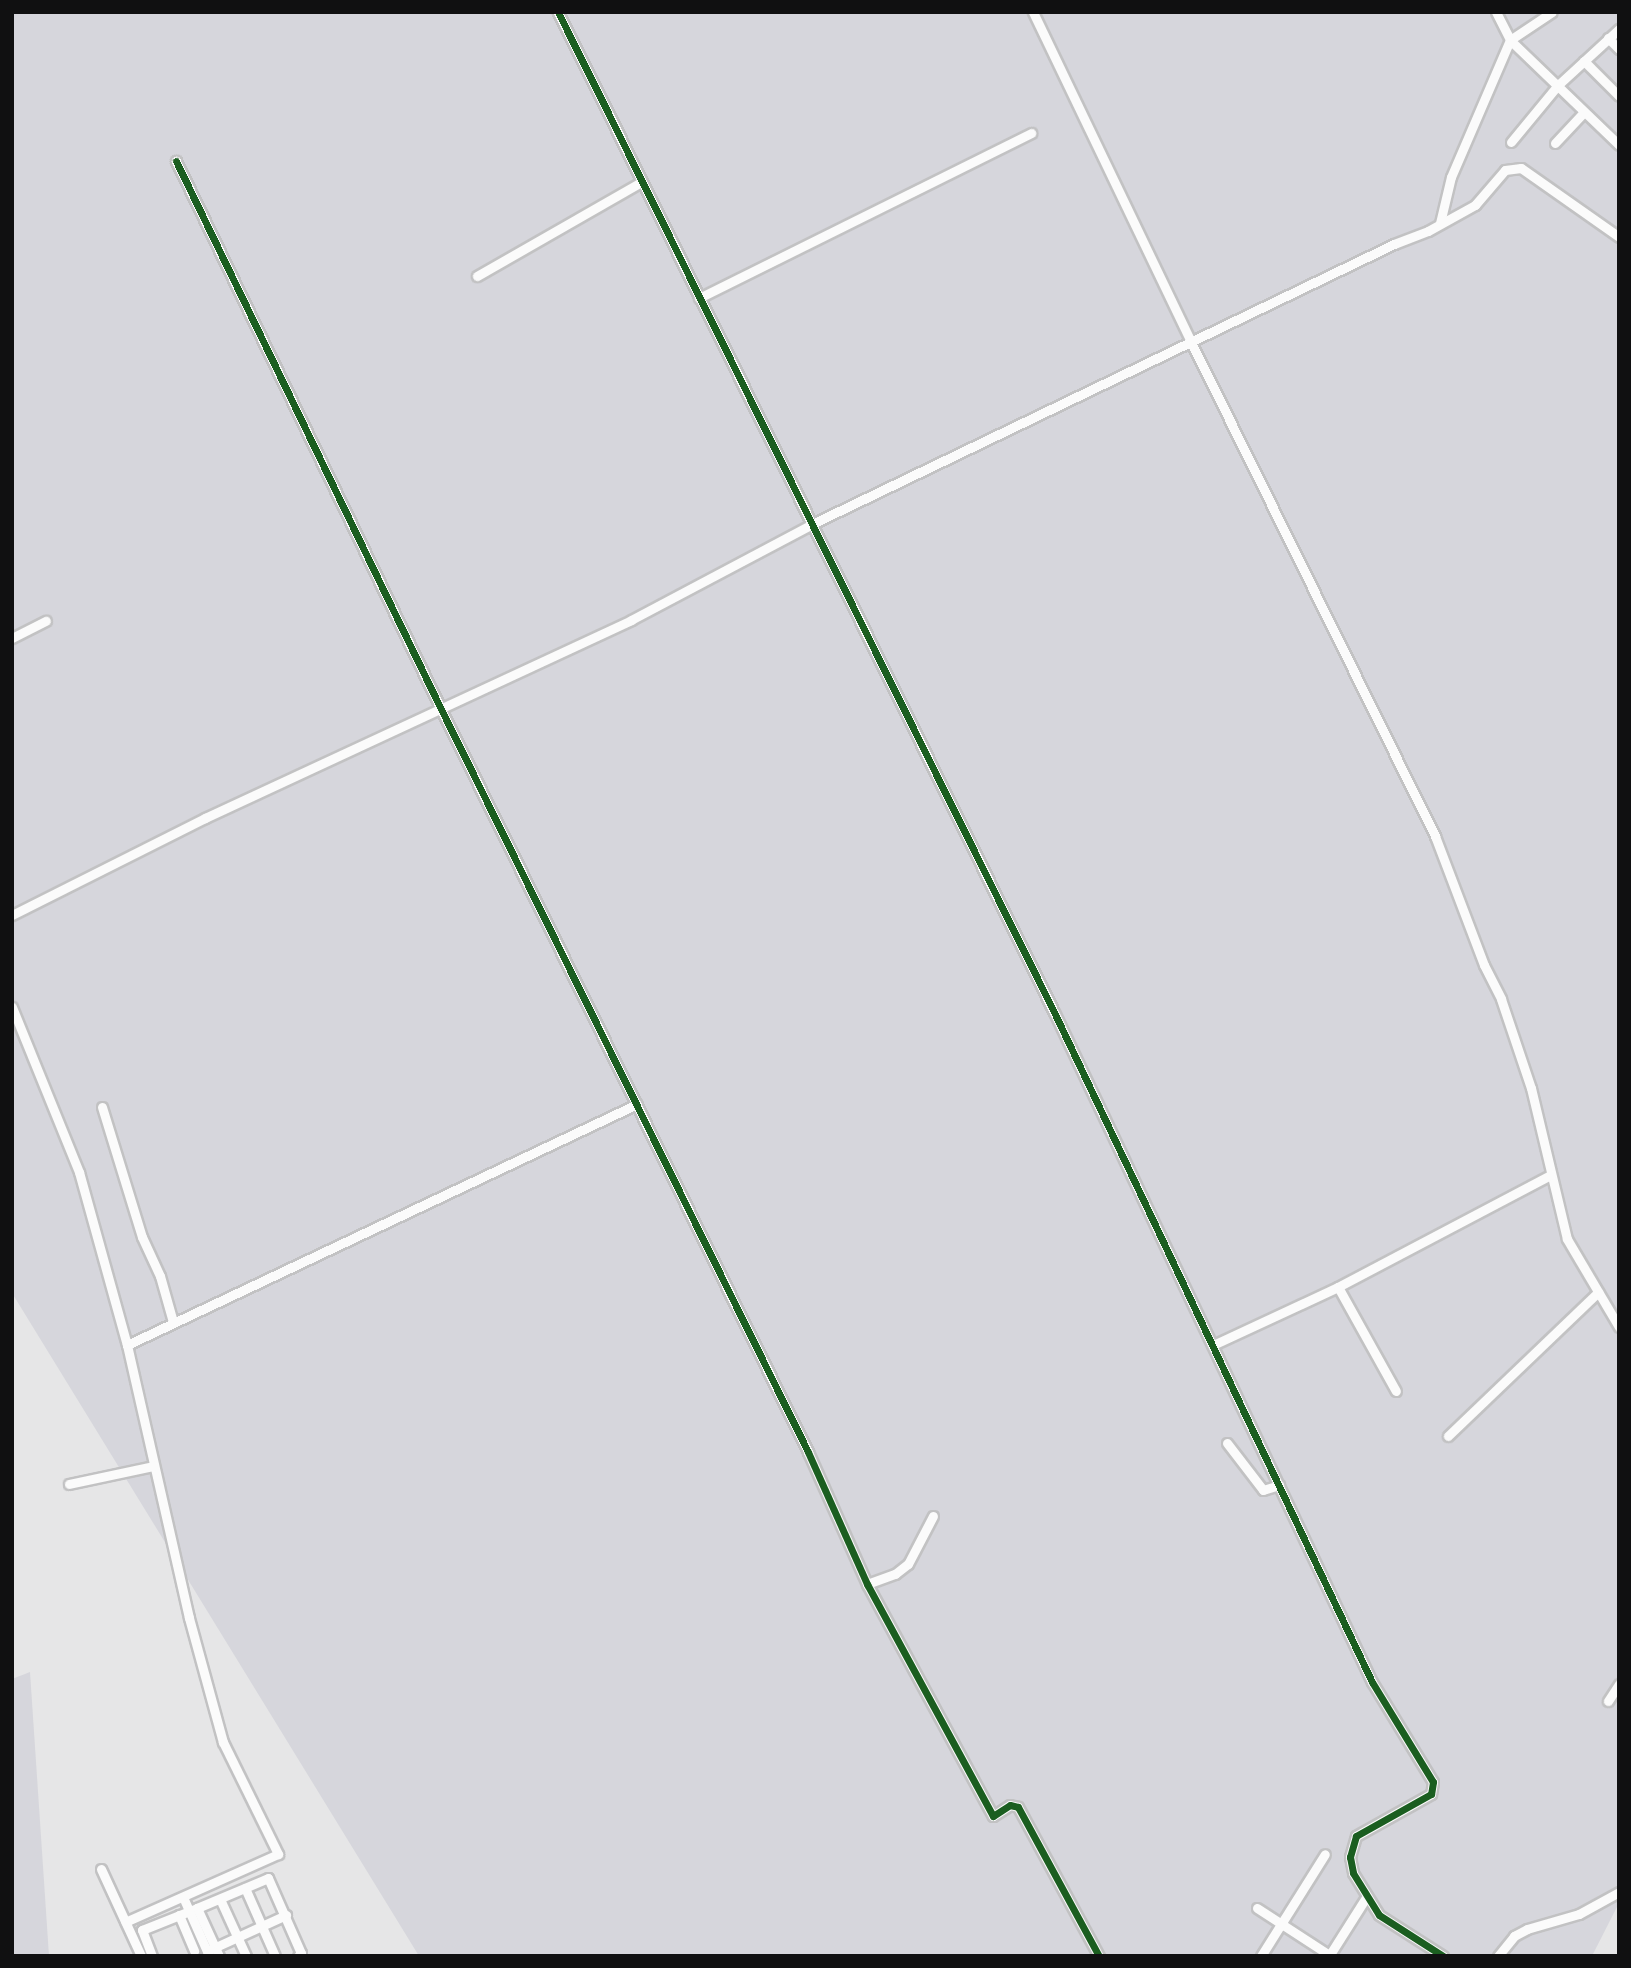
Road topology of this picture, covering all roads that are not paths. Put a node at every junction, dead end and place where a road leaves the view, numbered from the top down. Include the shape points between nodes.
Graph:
1 (558, 12) edge
2 (1033, 12) edge
3 (1496, 12) edge
4 (1552, 12) edge
5 (1619, 29) edge
6 (1608, 38) junction
7 (1510, 40) junction
8 (1619, 49) edge
9 (1584, 61) junction
10 (1558, 85) junction
11 (1619, 96) edge
12 (1584, 112) junction
13 (1031, 134) dead end
14 (1511, 142) dead end
15 (1555, 143) dead end
16 (1619, 145) edge
17 (176, 161) dead end
18 (641, 182) junction
19 (1440, 223) junction
20 (1619, 237) edge
21 (477, 276) dead end
22 (699, 298) junction
23 (1191, 342) junction
24 (811, 524) junction
25 (46, 621) dead end
26 (12, 638) edge
27 (439, 707) junction
28 (12, 915) edge
29 (12, 1007) edge
30 (637, 1104) junction
31 (102, 1107) dead end
32 (1550, 1175) junction
33 (1338, 1286) junction
34 (1598, 1292) junction
35 (173, 1322) junction
36 (1619, 1327) edge
37 (127, 1345) junction
38 (1213, 1346) junction
39 (1396, 1391) dead end
40 (1448, 1436) dead end
41 (1227, 1443) dead end
42 (153, 1466) junction
43 (69, 1484) dead end
44 (1279, 1485) junction
45 (933, 1516) dead end
46 (867, 1584) junction
47 (1619, 1684) edge
48 (1608, 1701) dead end
49 (1325, 1854) dead end
50 (101, 1869) dead end
51 (246, 1888) junction
52 (1619, 1892) edge
53 (1367, 1896) junction
54 (183, 1897) junction
55 (220, 1899) junction
56 (1257, 1908) dead end
57 (193, 1909) junction
58 (179, 1914) junction
59 (286, 1915) junction
60 (125, 1922) junction
61 (1281, 1923) junction
62 (262, 1926) junction
63 (238, 1937) junction
64 (194, 1951) junction
65 (211, 1951) edge
66 (1330, 1955) edge
67 (141, 1956) edge
68 (152, 1956) edge
69 (185, 1956) edge
70 (246, 1956) edge
71 (275, 1956) edge
72 (298, 1956) edge
73 (1099, 1956) edge
74 (1261, 1956) edge
75 (1443, 1956) edge
76 (1498, 1956) edge

1 - 18 street
2 - 23 street
3 - 7 street
4 - 7 street
5 - 6 street
6 - 8 street
6 - 9 street
7 - 10 street
7 - 19 street via 1451,177
9 - 10 street
9 - 11 street
10 - 12 street
10 - 14 street
12 - 15 street
12 - 16 street
13 - 22 street
17 - 27 street
18 - 21 street
18 - 22 street
19 - 20 street via 1475,205 1505,170 1513,167 1521,168
19 - 23 street
22 - 24 street
23 - 24 street
23 - 32 street via 1435,836 1501,999 1531,1088
24 - 27 street via 631,620
24 - 38 street
25 - 26 street
27 - 28 street
27 - 30 street
29 - 37 street via 79,1172
30 - 35 street
30 - 46 street via 808,1452
31 - 35 street
32 - 33 street
32 - 34 street via 1567,1239
33 - 38 street
33 - 39 street
34 - 36 street
34 - 40 street
35 - 37 street
37 - 42 street
38 - 44 street
41 - 44 street via 1263,1490
42 - 43 street
42 - 54 street via 223,1742 278,1854
44 - 53 street via 1372,1682 1434,1788 1431,1794 1356,1836 1350,1857 1353,1873
45 - 46 street via 908,1564
46 - 73 street via 993,1816 1010,1805 1018,1807
47 - 48 street
49 - 61 street
50 - 60 street
51 - 55 street
51 - 59 street via 271,1880
51 - 62 street
52 - 76 street via 1580,1914 1527,1928
53 - 66 street
53 - 75 street via 1380,1915
54 - 57 street
54 - 60 street
55 - 57 street
55 - 63 street
56 - 61 street
57 - 58 street
57 - 65 street
58 - 64 street
58 - 68 street via 142,1930
59 - 62 street
59 - 72 street via 301,1953
60 - 67 street
61 - 66 street
61 - 74 street
62 - 63 street
62 - 71 street
63 - 65 street
63 - 70 street
64 - 65 street
64 - 69 street

